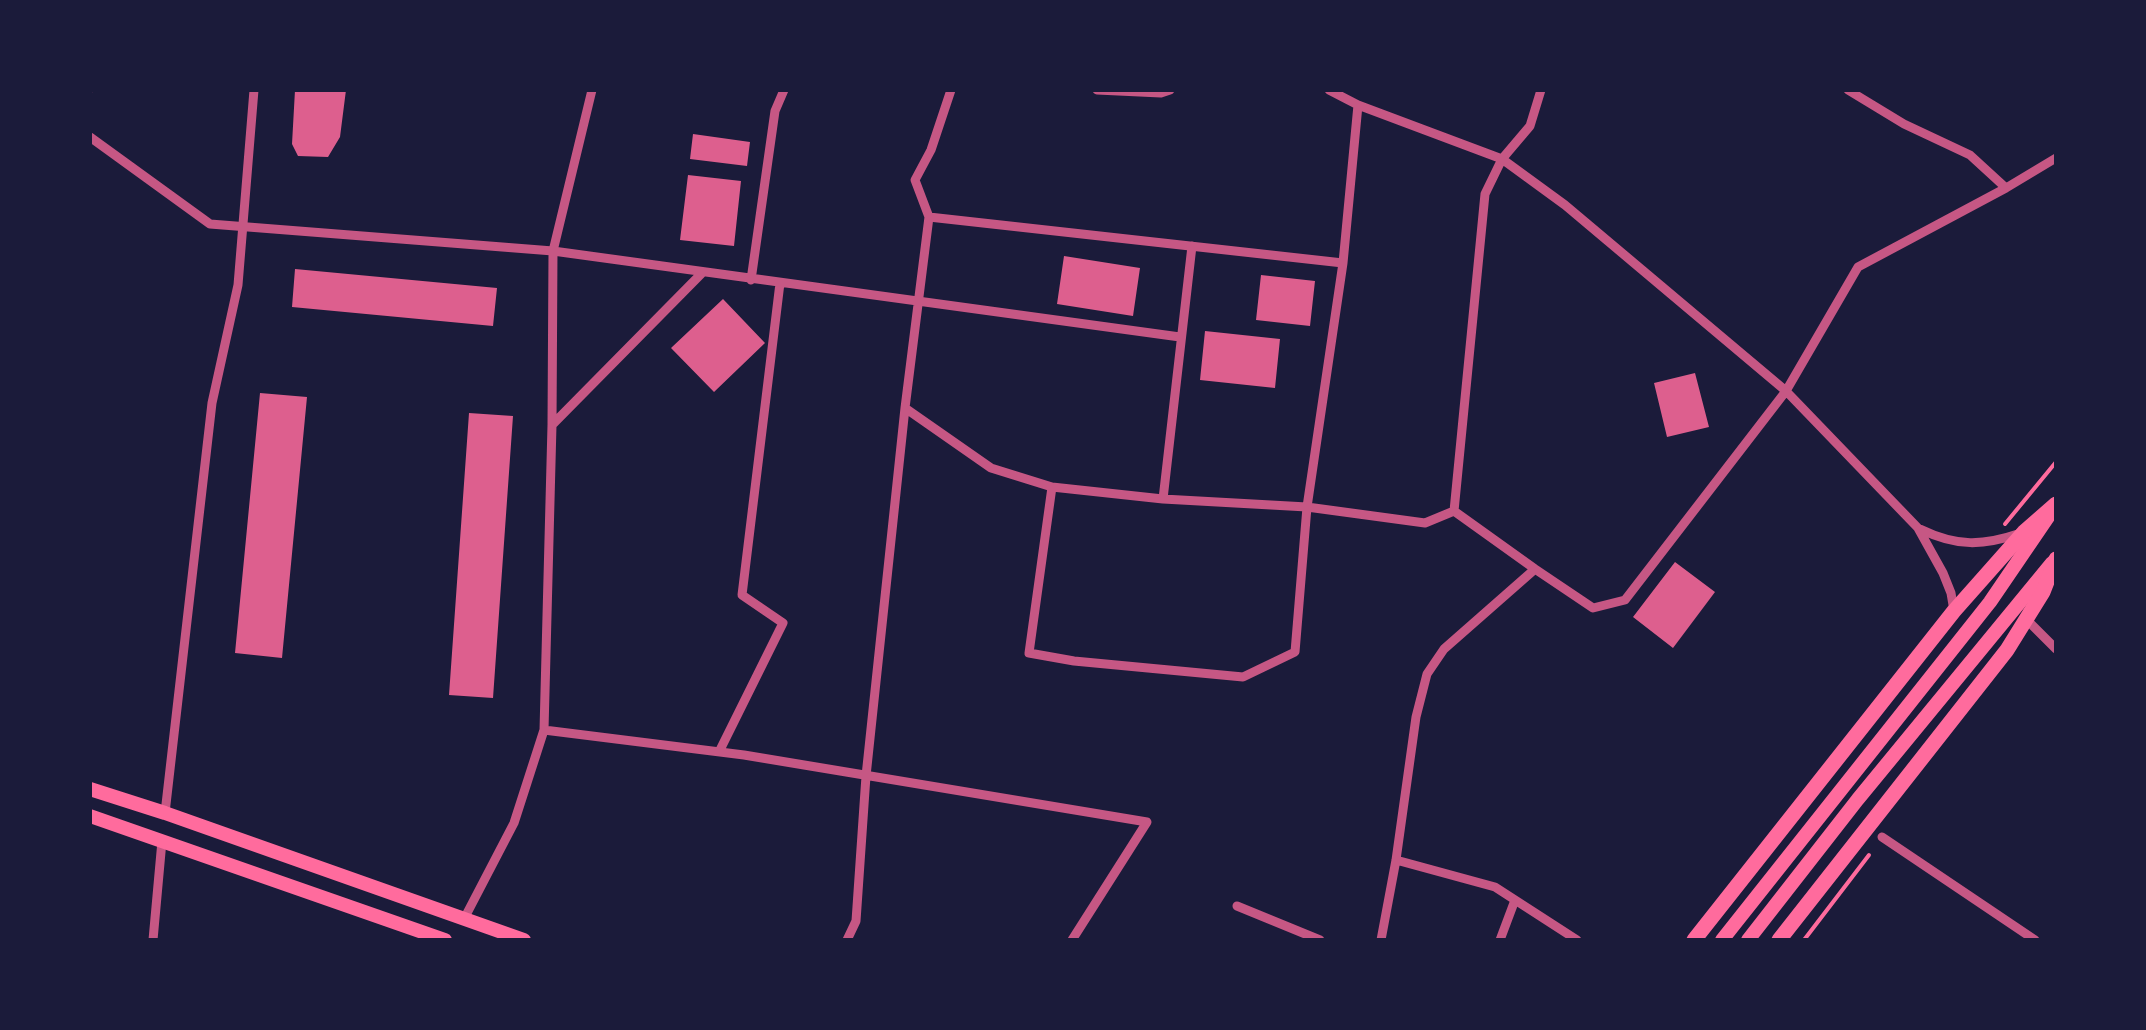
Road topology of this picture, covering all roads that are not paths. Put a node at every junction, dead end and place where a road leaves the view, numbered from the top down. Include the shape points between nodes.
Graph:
1 (254, 90) edge
2 (592, 90) edge
3 (784, 90) edge
4 (951, 90) edge
5 (1097, 90) edge
6 (1170, 90) edge
7 (1329, 90) edge
8 (1541, 90) edge
9 (1848, 90) edge
10 (1358, 105) junction
11 (90, 137) edge
12 (2056, 158) edge
13 (1502, 159) junction
14 (2006, 188) junction
15 (929, 218) junction
16 (242, 226) junction
17 (1192, 246) junction
18 (553, 252) junction
19 (1343, 263) junction
20 (702, 273) junction
21 (752, 280) junction
22 (780, 283) junction
23 (918, 301) junction
24 (1180, 337) junction
25 (1786, 390) junction
26 (905, 408) junction
27 (552, 425) junction
28 (1052, 487) junction
29 (1163, 498) junction
30 (2056, 504) edge
31 (1308, 507) junction
32 (1454, 511) junction
33 (1918, 528) junction
34 (2024, 532) junction
35 (2056, 559) edge
36 (1534, 569) junction
37 (1954, 612) junction
38 (2027, 620) junction
39 (2056, 648) edge
40 (544, 730) junction
41 (719, 752) junction
42 (866, 776) junction
43 (90, 789) edge
44 (164, 813) junction
45 (90, 816) edge
46 (1882, 837) dead end
47 (162, 840) junction
48 (1396, 860) junction
49 (1515, 900) junction
50 (1237, 906) dead end
51 (464, 919) junction
52 (153, 940) edge
53 (445, 940) edge
54 (524, 940) edge
55 (847, 940) edge
56 (1072, 940) edge
57 (1320, 940) edge
58 (1381, 940) edge
59 (1500, 940) edge
60 (1577, 940) edge
61 (1694, 940) edge
62 (1722, 940) edge
63 (1748, 940) edge
64 (1779, 940) edge
65 (2035, 940) edge

1 - 16 street
2 - 18 street
3 - 21 street via 775,111
4 - 15 street via 915,180
5 - 6 street
7 - 10 street
8 - 13 street via 1530,126
9 - 14 street via 1970,155
10 - 13 street
10 - 19 street
11 - 16 street via 210,224
12 - 14 street
13 - 25 street
13 - 32 street via 1485,194
14 - 25 street via 1858,267
15 - 17 street
15 - 23 street
16 - 18 street
16 - 44 street via 238,285 212,403
17 - 19 street
17 - 24 street
18 - 20 street
18 - 27 street
19 - 31 street
20 - 21 street
20 - 27 street
21 - 22 street
22 - 23 street
22 - 41 street via 742,595 783,623
23 - 24 street
23 - 26 street
24 - 29 street
25 - 33 street
25 - 36 street via 1625,600 1593,608
26 - 28 street via 991,468
26 - 42 street
27 - 40 street
28 - 29 street
28 - 31 street via 1029,653 1243,677 1295,652
29 - 31 street
30 - 34 highway
30 - 62 main road via 1990,602
31 - 32 street via 1425,522
32 - 36 street
33 - 34 street via 1962,543
33 - 37 street via 1943,573
34 - 37 highway
35 - 38 highway
35 - 63 main road
36 - 48 street via 1444,649 1428,674
37 - 61 highway
38 - 39 street
38 - 64 highway
40 - 41 street
40 - 51 street via 514,822
41 - 42 street
42 - 55 street via 856,920
42 - 56 street via 1146,822
43 - 44 main road
44 - 51 main road
45 - 47 main road
46 - 65 street
47 - 52 street
47 - 53 main road
48 - 49 street via 1495,886
48 - 58 street
49 - 59 street
49 - 60 street
50 - 57 street
51 - 54 main road

